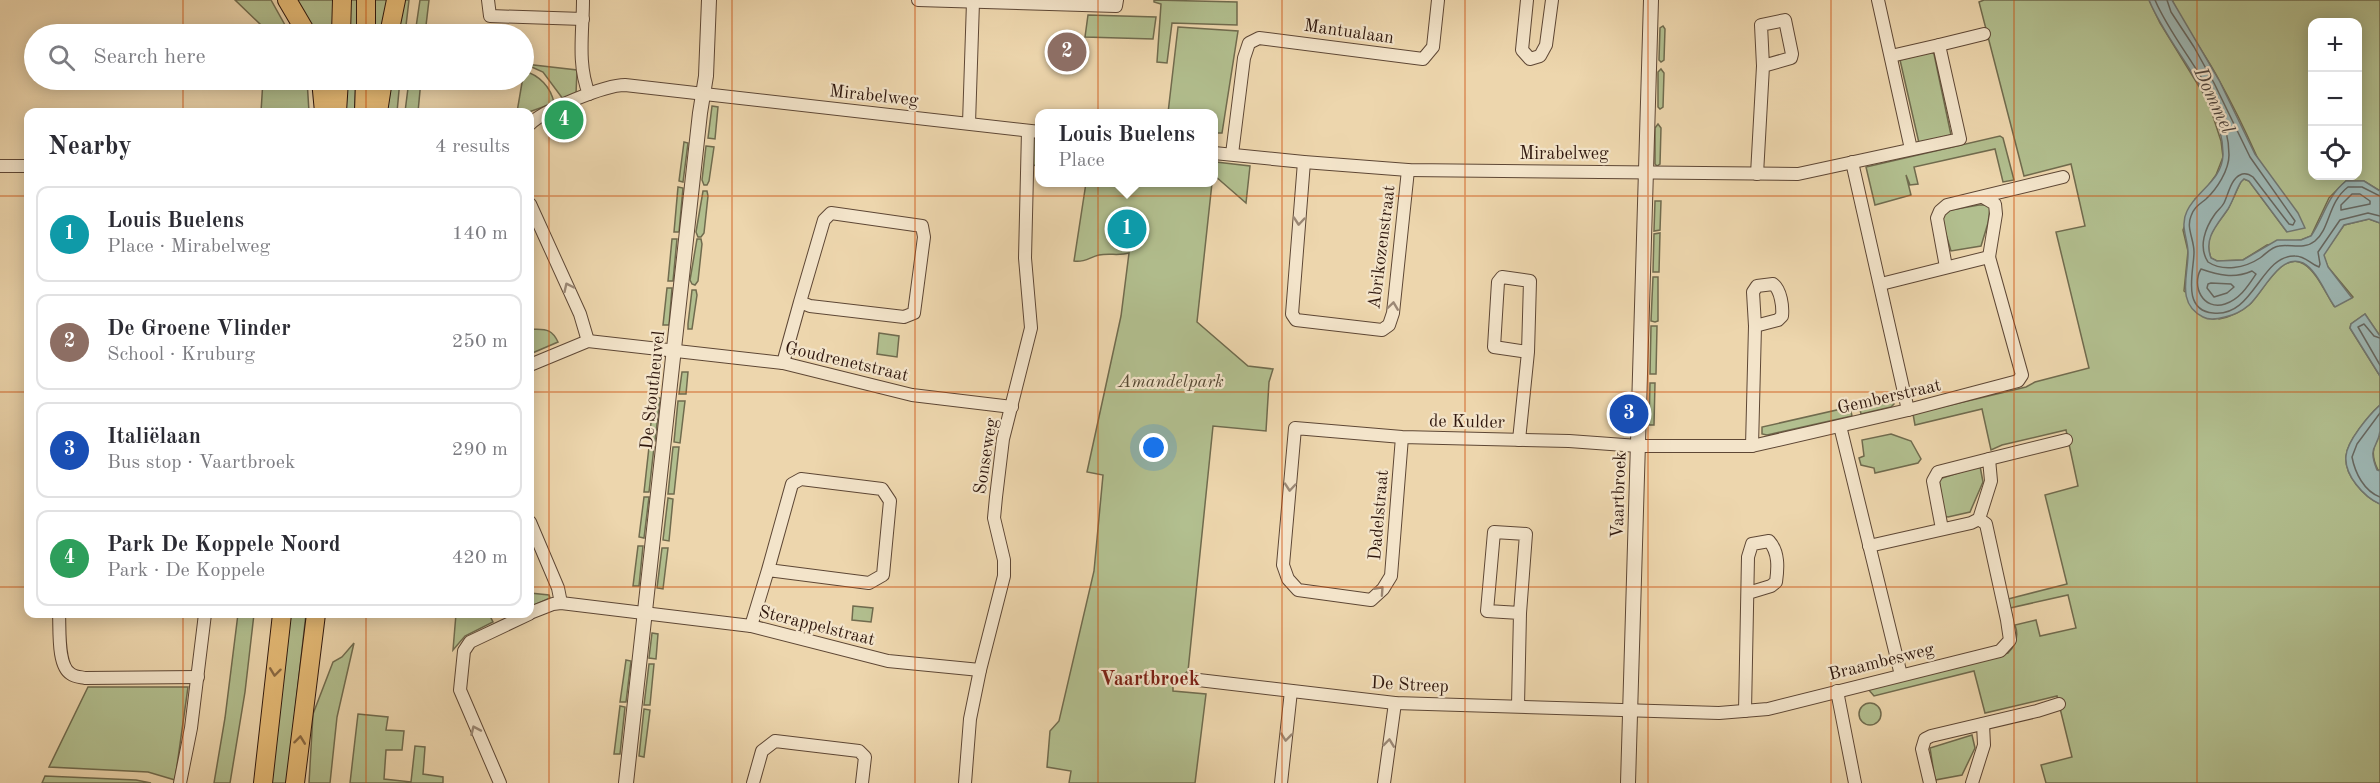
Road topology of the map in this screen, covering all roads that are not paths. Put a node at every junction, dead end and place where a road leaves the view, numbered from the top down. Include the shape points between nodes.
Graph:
1 (287, 0) edge
2 (342, 0) edge
3 (366, 0) edge
4 (396, 0) edge
5 (488, 0) edge
6 (584, 0) edge
7 (709, 0) edge
8 (918, 0) edge
9 (1438, 0) edge
10 (1527, 0) edge
11 (1552, 0) edge
12 (1651, 0) edge
13 (1878, 0) edge
14 (955, 1) edge
15 (1007, 1) edge
16 (973, 2) junction
17 (1063, 2) edge
18 (1117, 3) edge
19 (583, 19) junction
20 (301, 24) edge
21 (341, 24) edge
22 (366, 24) edge
23 (391, 24) edge
24 (1984, 34) dead end
25 (1939, 45) junction
26 (1891, 56) junction
27 (1763, 66) dead end
28 (322, 90) edge
29 (338, 90) edge
30 (365, 90) edge
31 (381, 90) edge
32 (590, 94) junction
33 (703, 94) junction
34 (324, 108) edge
35 (337, 108) edge
36 (364, 108) edge
37 (379, 108) edge
38 (534, 121) edge
39 (969, 123) junction
40 (1034, 132) edge
41 (1911, 149) junction
42 (1218, 153) edge
43 (1232, 154) junction
44 (1304, 162) junction
45 (1852, 162) junction
46 (0, 166) edge
47 (24, 166) edge
48 (1408, 170) junction
49 (1646, 172) junction
50 (1757, 174) junction
51 (2063, 177) dead end
52 (1983, 197) junction
53 (534, 213) edge
54 (1989, 257) junction
55 (1946, 267) junction
56 (1881, 284) junction
57 (800, 302) junction
58 (1755, 326) dead end
59 (588, 341) junction
60 (674, 351) junction
61 (1528, 352) junction
62 (534, 363) edge
63 (783, 363) junction
64 (1012, 406) junction
65 (1908, 410) junction
66 (1840, 426) junction
67 (1294, 428) joint
68 (1402, 437) junction
69 (1519, 440) junction
70 (2066, 440) dead end
71 (1638, 446) junction
72 (1752, 446) junction
73 (1989, 459) junction
74 (1979, 519) junction
75 (1942, 529) junction
76 (534, 531) edge
77 (1869, 546) junction
78 (768, 570) junction
79 (1748, 593) dead end
80 (561, 603) junction
81 (534, 612) edge
82 (645, 613) junction
83 (1520, 613) junction
84 (59, 618) edge
85 (205, 618) edge
86 (282, 618) edge
87 (315, 618) edge
88 (521, 618) edge
89 (751, 626) junction
90 (980, 670) junction
91 (1901, 675) junction
92 (198, 677) junction
93 (1190, 679) dead end
94 (1291, 691) junction
95 (1837, 691) junction
96 (1395, 703) junction
97 (2059, 704) dead end
98 (1518, 705) junction
99 (1630, 709) junction
100 (1745, 711) junction
101 (1983, 724) junction
102 (266, 757) junction
103 (180, 783) edge
104 (258, 783) edge
105 (263, 783) edge
106 (295, 783) edge
107 (500, 783) edge
108 (626, 783) edge
109 (753, 783) edge
110 (862, 783) edge
111 (965, 783) edge
112 (1281, 783) edge
113 (1384, 783) edge
114 (1628, 783) edge
115 (1856, 783) edge
116 (1930, 783) edge
117 (1972, 783) edge

1 - 20 main road
2 - 21 main road
3 - 22 main road
4 - 23 main road
5 - 19 street via 490,16
6 - 19 street
7 - 33 street, De Stoutheuvel
8 - 14 street
9 - 43 street, Mantualaan via 1433,47 1423,59 1259,38 1249,43
10 - 11 street via 1522,50 1530,59 1540,56 1546,45
12 - 49 street, Vaartbroek
13 - 26 street
14 - 16 street
15 - 16 street
15 - 17 street
16 - 39 street
17 - 18 street
19 - 32 street via 582,74
24 - 25 street
25 - 26 street
25 - 41 street, Mirabelweg via 1960,139
26 - 41 street
27 - 50 street
28 - 34 main road
29 - 35 main road
30 - 36 main road
31 - 37 main road
32 - 33 street, Mirabelweg via 617,85
32 - 38 street, Mirabelweg
33 - 39 street, Mirabelweg
33 - 60 street, De Stoutheuvel
39 - 40 street, Mirabelweg
40 - 64 street, Sonseweg via 1025,258 1031,328
41 - 45 street, Mirabelweg
42 - 43 street, Mirabelweg
43 - 44 street, Mirabelweg
44 - 48 street, Mirabelweg
44 -> 48 street, Abrikozenstraat via 1292,314 1296,321 1382,330 1389,325 1393,312
45 - 50 street, Mirabelweg via 1798,174
45 - 56 street
46 - 47 street
48 - 49 street, Mirabelweg
49 - 50 street, Mirabelweg
49 - 71 street, Vaartbroek
51 - 52 street
52 - 54 street, Gemberstraat via 1995,204 1996,214
52 - 55 street via 1947,205 1940,211 1937,218
59 -> 53 street via 580,314
54 - 55 street
54 - 65 street, Gemberstraat via 2022,375 2010,385
55 - 56 street
56 - 65 street
57 - 57 street via 910,315 915,305 922,226 831,213 824,220
57 - 63 street
58 - 72 street
59 - 60 street, Goudrenetstraat
59 - 62 street
60 - 63 street, Goudrenetstraat
60 - 82 street, De Stoutheuvel
61 - 61 street via 1494,346 1498,282 1502,278 1530,280
61 - 69 street
63 - 64 street, Goudrenetstraat via 912,395
64 - 90 street, Sonseweg via 1003,439 994,518 1004,576
65 - 66 street, Gemberstraat
66 - 72 street, Gemberstraat
66 - 77 street
67 - 68 street, de Kulder
67 -> 68 street, Dadelstraat via 1283,565 1288,579 1298,590 1371,600 1391,576
68 - 69 street, de Kulder
69 - 71 street, de Kulder
70 - 73 street
71 - 72 street, Gemberstraat
71 - 99 street, Vaartbroek
73 - 74 street via 1991,481
73 - 75 street via 1938,472 1933,480
74 - 75 street
74 - 91 street, Braambesweg via 1986,524 2010,640 2000,651
75 - 77 street
76 - 80 street
77 - 91 street
78 - 78 street via 869,583 883,575 890,501 882,489 801,479 792,484
78 - 89 street
79 - 100 street
80 - 81 street
80 - 82 street, Sterappelstraat
82 - 89 street, Sterappelstraat
82 - 108 street, De Stoutheuvel
83 - 83 street via 1487,611 1494,532 1526,534
83 - 98 street
84 - 92 street via 64,668 72,675
85 - 92 street
86 -> 102 main road
106 -> 87 main road
107 -> 88 street via 460,690 464,651 470,642
89 - 90 street, Sterappelstraat via 888,661
90 - 111 street, Sonseweg via 970,719
91 - 95 street, Braambesweg
92 - 103 street
93 - 94 street, De Streep
94 - 96 street, De Streep
94 -> 112 street
95 - 100 street, Braambesweg
95 - 115 street
96 - 98 street, De Streep
113 -> 96 street
97 - 101 street
98 - 99 street, De Streep
99 - 100 street, Braambesweg
99 - 114 street, Vaartbroek
101 - 116 street via 1925,739 1922,749
101 - 117 street via 1984,745
102 - 104 main road
102 - 105 main road
109 - 110 street via 762,751 775,741 859,751 866,757

